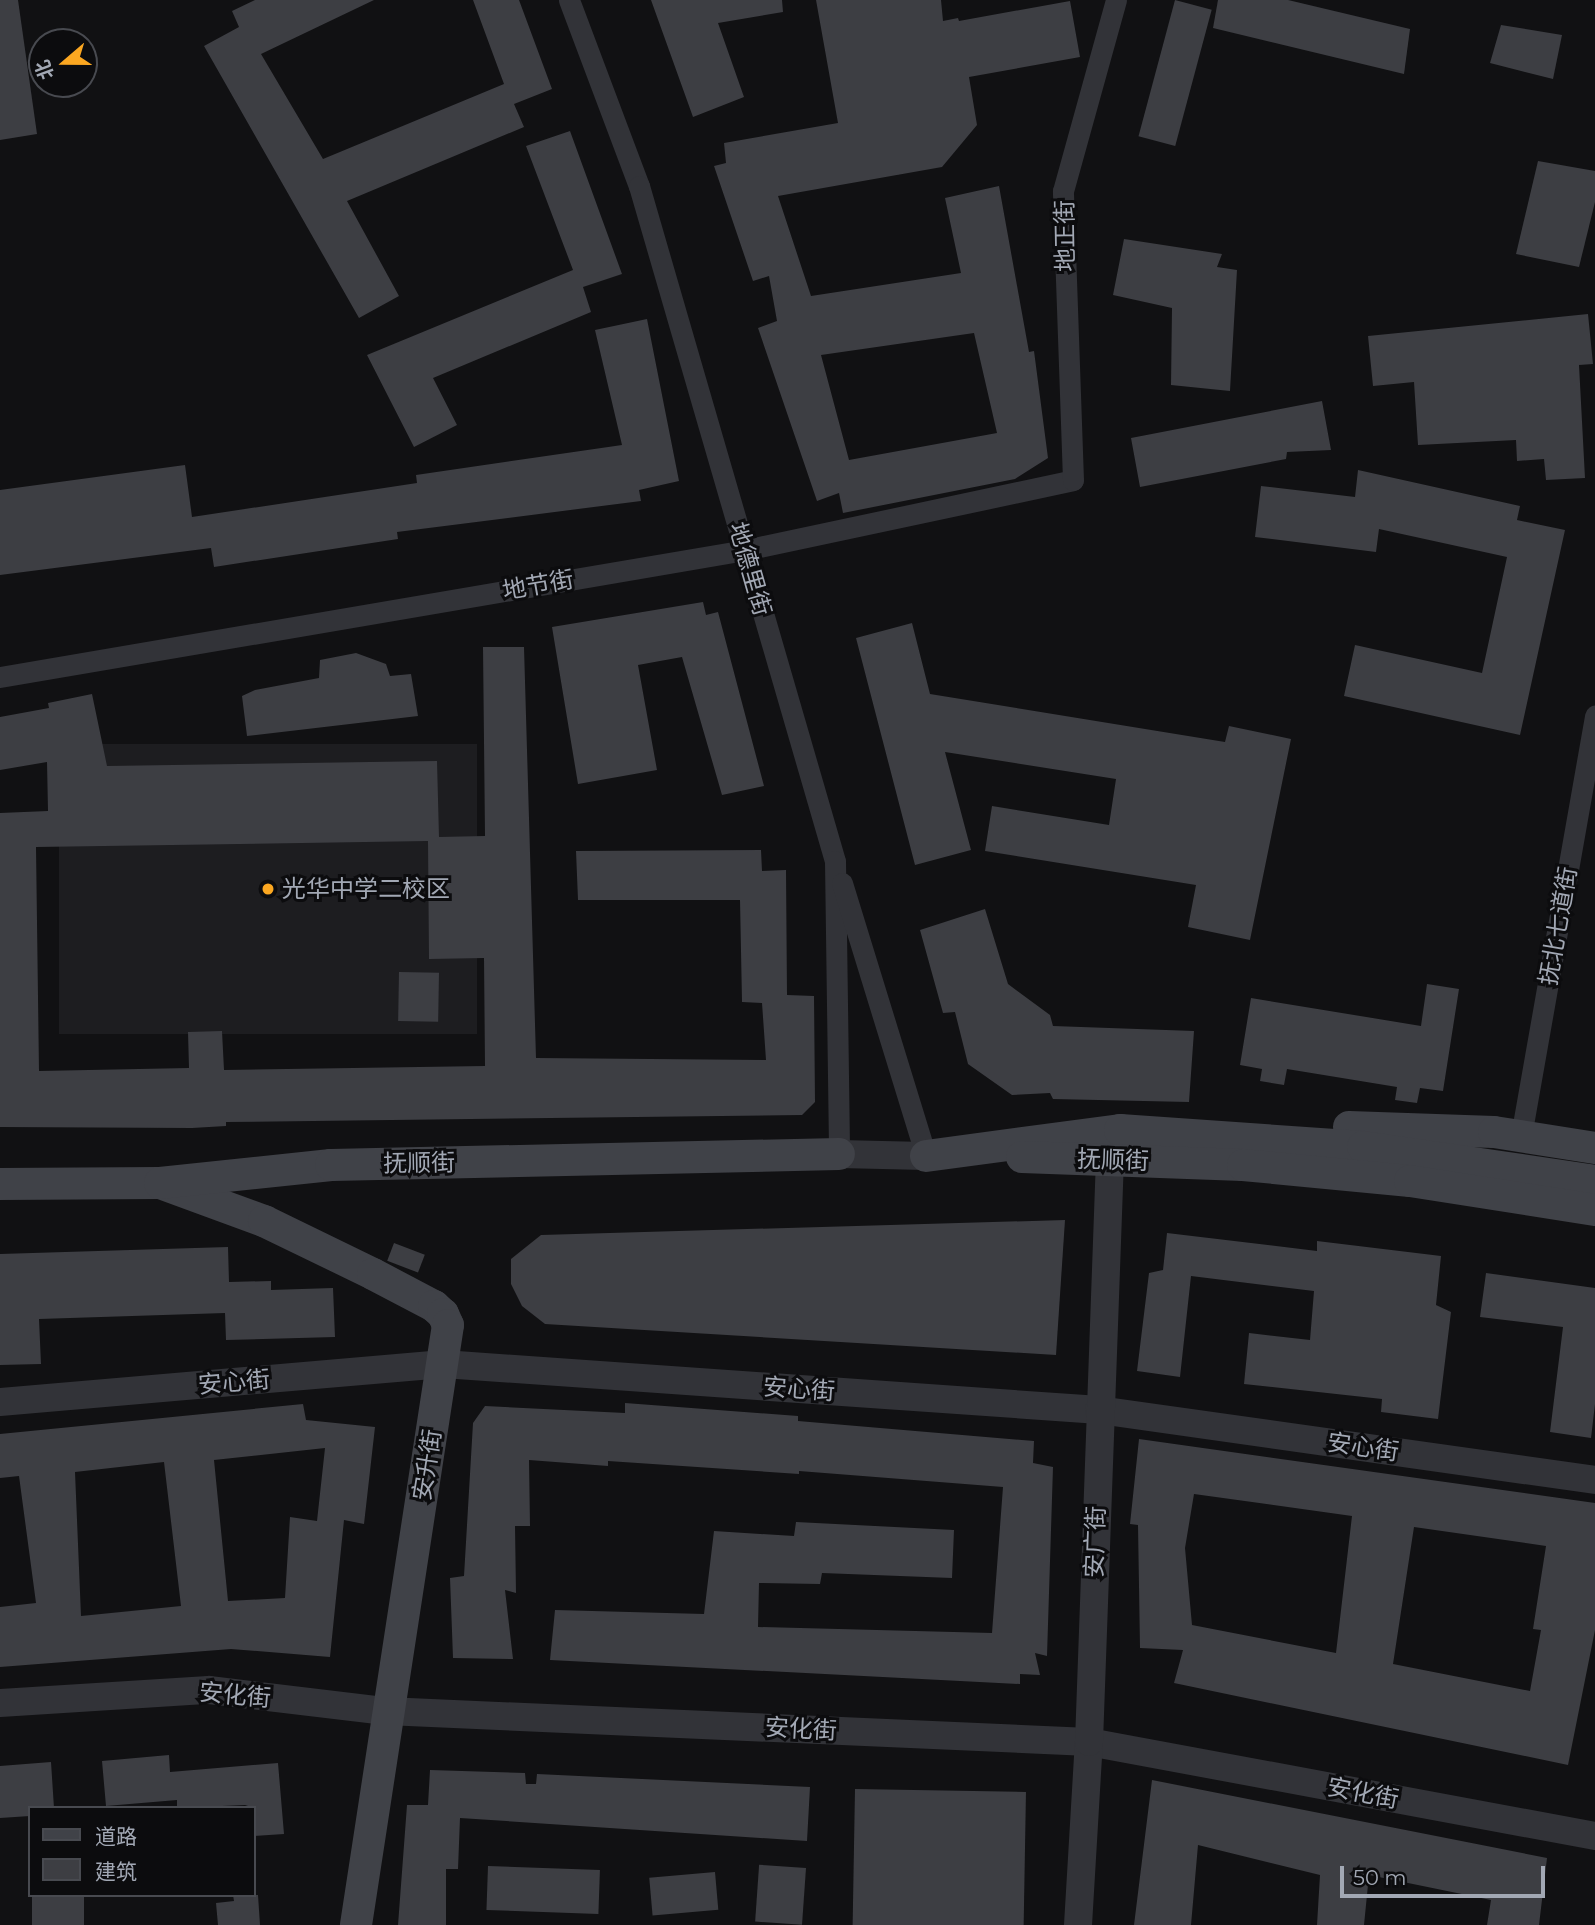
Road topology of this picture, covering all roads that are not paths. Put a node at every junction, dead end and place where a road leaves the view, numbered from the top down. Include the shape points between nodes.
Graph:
1 (569, 0) edge
2 (1116, 0) edge
3 (1073, 480) joint
4 (745, 550) junction
5 (0, 677) edge
6 (1595, 715) edge
7 (835, 861) junction
8 (1223, 1136) junction
9 (1521, 1136) junction
10 (1595, 1147) edge
11 (839, 1154) junction
12 (926, 1156) junction
13 (1110, 1159) junction
14 (1595, 1181) edge
15 (160, 1183) junction
16 (0, 1184) edge
17 (1595, 1210) edge
18 (443, 1364) junction
19 (0, 1402) edge
20 (1099, 1410) junction
21 (1595, 1480) edge
22 (0, 1703) edge
23 (386, 1711) junction
24 (1089, 1742) junction
25 (1595, 1836) edge
26 (356, 1925) edge
27 (1078, 1925) edge

1 - 4 street, 地德里街 via 639,186
2 - 3 street, 地正街 via 1063,191
3 - 4 street, 地节街
4 - 5 street, 地节街
4 - 7 street, 地德里街
6 - 9 street, 抚北七道街
7 - 11 street, 地德里街
7 - 12 street
8 - 9 main road, 抚顺街 via 1340,1127
8 - 12 main road, 抚顺街 via 1120,1130
8 - 14 main road, 抚顺街 via 1363,1147
9 - 10 main road, 抚顺街
11 - 12 street
11 - 15 main road, 抚顺街 via 331,1165
12 - 13 main road, 抚顺街
13 - 17 main road, 抚顺街 via 1243,1165 1410,1181
13 - 20 street, 安广街
15 - 16 main road, 抚顺街
15 - 18 main road, 安升街 via 264,1221 434,1307 448,1325
18 - 19 street, 安心街
18 - 20 street, 安心街
18 - 23 main road, 安升街
20 - 21 street, 安心街
20 - 24 street, 安广街
22 - 23 street, 安化街 via 209,1689
23 - 24 street, 安化街
23 - 26 main road, 安升街
24 - 25 street, 安化街
24 - 27 street, 安广街

